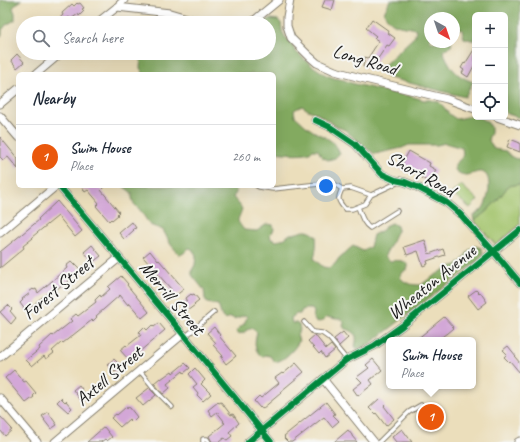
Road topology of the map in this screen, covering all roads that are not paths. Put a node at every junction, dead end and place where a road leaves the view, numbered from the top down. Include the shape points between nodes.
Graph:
1 (124, 0) edge
2 (279, 0) edge
3 (290, 0) edge
4 (119, 3) edge
5 (105, 16) edge
6 (180, 16) edge
7 (260, 16) edge
8 (53, 60) edge
9 (38, 72) edge
10 (16, 91) edge
11 (0, 104) edge
12 (472, 108) edge
13 (0, 116) edge
14 (315, 120) dead end
15 (506, 120) edge
16 (520, 125) edge
17 (16, 135) edge
18 (400, 181) junction
19 (56, 188) edge
20 (60, 188) edge
21 (266, 188) edge
22 (342, 189) junction
23 (371, 195) junction
24 (358, 207) junction
25 (397, 211) dead end
26 (520, 230) edge
27 (0, 233) edge
28 (494, 252) junction
29 (119, 258) junction
30 (520, 284) edge
31 (214, 312) dead end
32 (304, 322) dead end
33 (184, 336) junction
34 (388, 337) edge
35 (386, 338) edge
36 (0, 357) edge
37 (347, 360) junction
38 (140, 371) junction
39 (323, 379) junction
40 (0, 398) edge
41 (421, 405) dead end
42 (172, 407) dead end
43 (262, 431) junction
44 (37, 442) edge
45 (55, 442) edge
46 (203, 442) edge
47 (210, 442) edge
48 (248, 442) edge
49 (271, 442) edge
50 (374, 442) edge
51 (379, 442) edge

1 - 4 street
2 - 7 street
3 - 12 street, Long Road via 287,26 291,38 317,62 335,71 447,99
4 - 5 street
4 - 6 street
8 - 9 street
10 - 11 street
13 - 17 street
14 - 18 street, Short Road via 354,144 382,174
15 - 16 street
18 - 23 lane
18 - 28 street, Short Road via 447,203
19 - 27 street
20 - 29 street, Merrill Street
21 - 22 lane via 333,183
22 - 23 lane via 350,188
22 - 24 lane via 339,201 345,209
23 - 24 lane via 365,204
24 - 25 lane via 365,224 370,228
26 - 28 street, Wheaton Avenue
28 - 30 street, Short Road
28 - 34 street, Wheaton Avenue
29 - 33 street, Merrill Street
29 - 36 street, Forest Street
31 - 33 lane
32 - 37 lane via 313,332 329,338
33 - 38 street, Axtell Street
33 - 43 street, Merrill Street
35 - 37 street, Wheaton Avenue
37 - 39 street, Wheaton Avenue
38 - 42 lane
38 - 45 street, Axtell Street
39 - 43 street, Wheaton Avenue
39 - 50 street
40 - 44 street
41 - 51 lane via 409,412
43 - 48 street, Wheaton Avenue
43 - 49 street, Merrill Street
46 - 47 lane via 203,439 207,439

